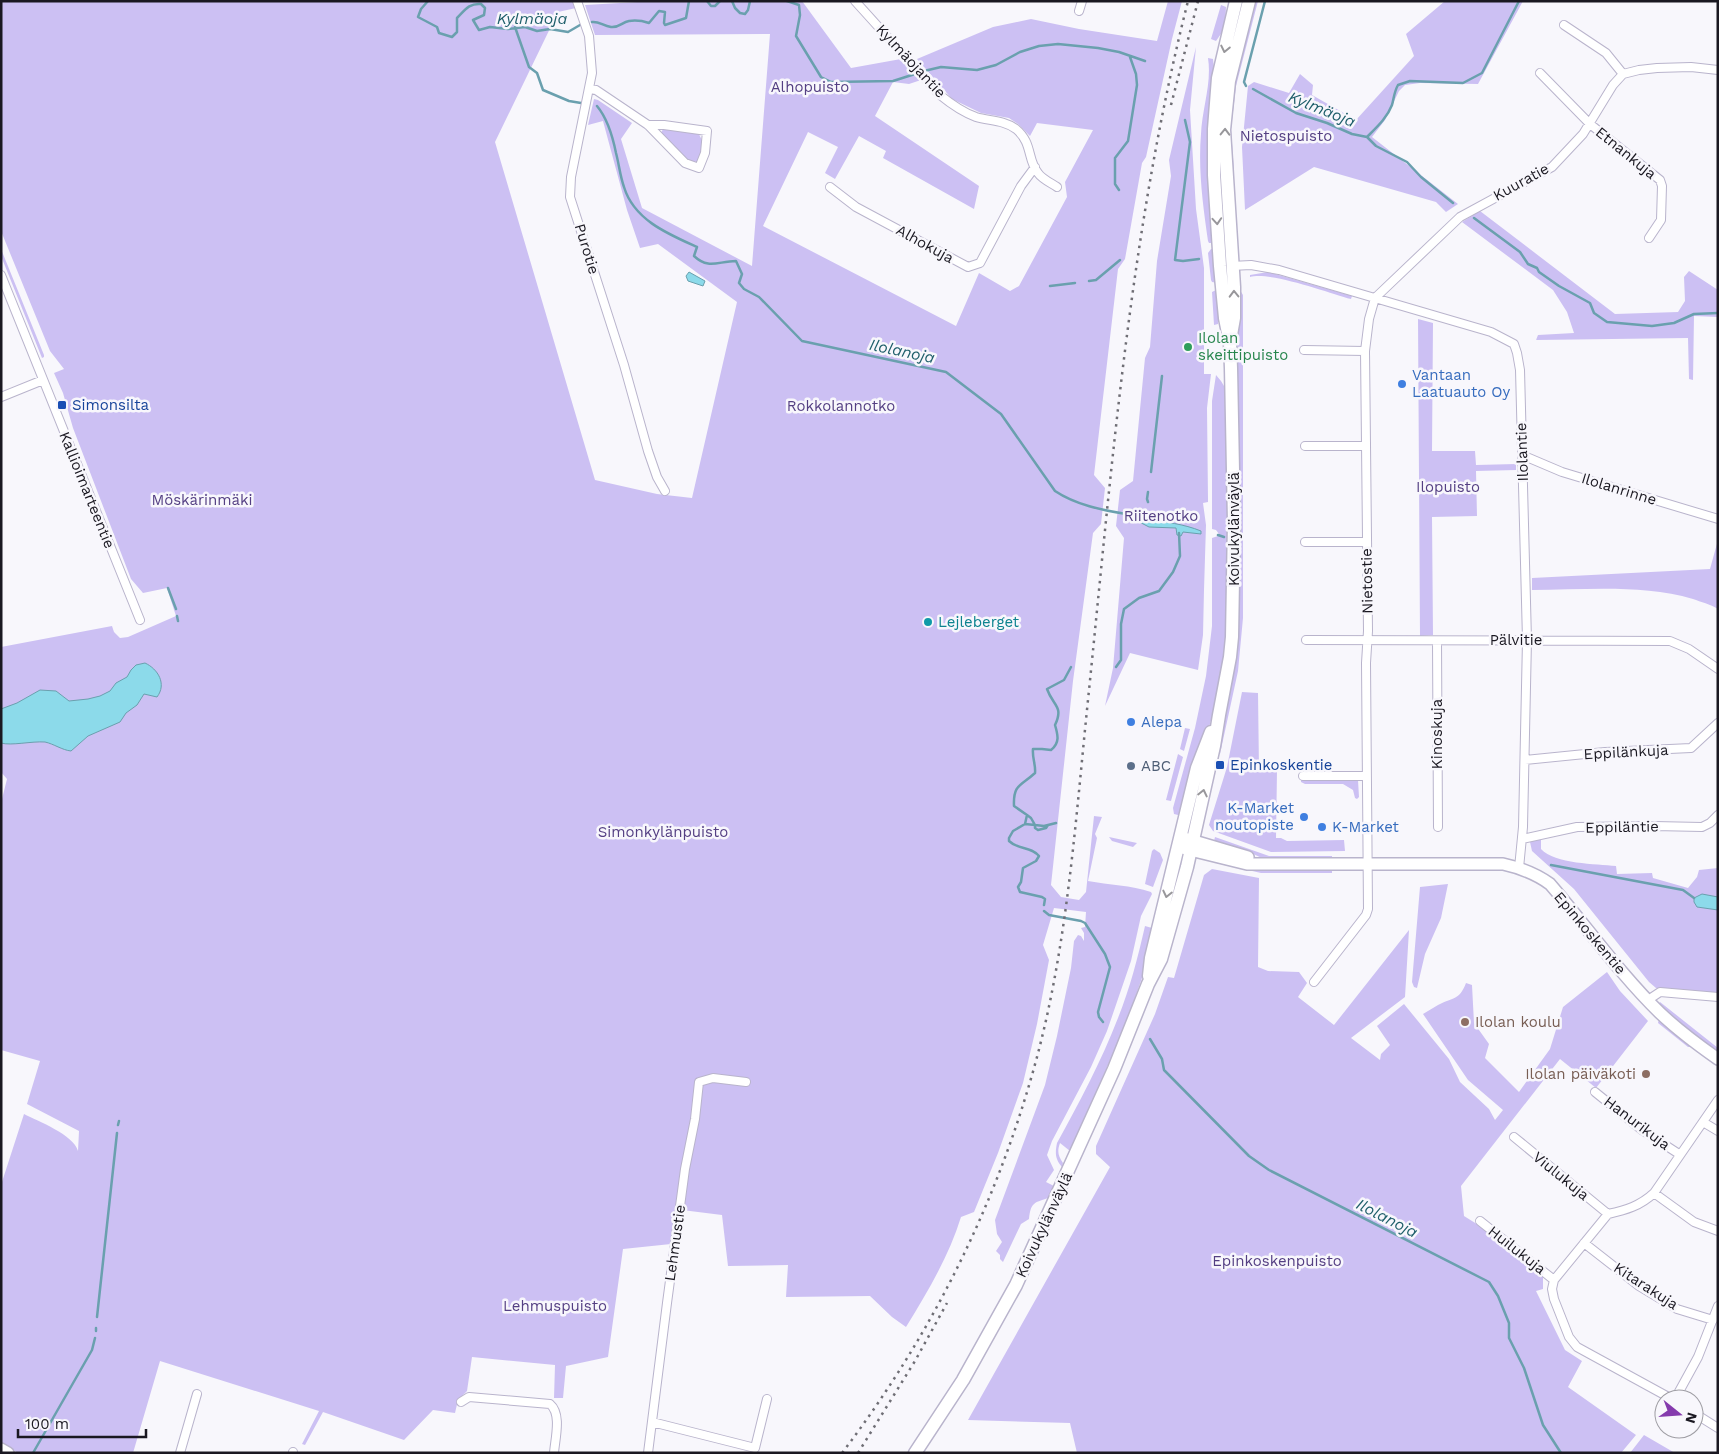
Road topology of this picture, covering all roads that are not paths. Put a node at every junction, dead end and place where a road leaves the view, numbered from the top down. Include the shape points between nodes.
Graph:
1 (577, 1) edge
2 (855, 1) edge
3 (1082, 1) edge
4 (1236, 1) edge
5 (1249, 1) edge
6 (1079, 11) dead end
7 (1564, 25) dead end
8 (1718, 70) edge
9 (1540, 73) dead end
10 (1623, 74) junction
11 (590, 89) junction
12 (1590, 124) junction
13 (648, 125) junction
14 (1035, 168) junction
15 (830, 187) dead end
16 (1057, 187) dead end
17 (1649, 238) dead end
18 (1226, 266) junction
19 (1, 275) edge
20 (1375, 298) junction
21 (1304, 350) dead end
22 (1365, 351) junction
23 (43, 380) junction
24 (1, 397) edge
25 (1305, 446) dead end
26 (1366, 446) junction
27 (1522, 455) junction
28 (665, 491) dead end
29 (1718, 519) edge
30 (1305, 542) dead end
31 (1367, 542) junction
32 (140, 620) dead end
33 (1306, 640) dead end
34 (1527, 640) junction
35 (1367, 641) junction
36 (1437, 641) junction
37 (1718, 669) edge
38 (1218, 715) junction
39 (1718, 724) edge
40 (1525, 760) junction
41 (1304, 776) dead end
42 (1366, 776) junction
43 (1718, 815) edge
44 (1438, 827) dead end
45 (1522, 838) junction
46 (1179, 842) junction
47 (1192, 846) junction
48 (1368, 864) junction
49 (1519, 868) junction
50 (1314, 982) dead end
51 (1148, 984) junction
52 (1718, 997) edge
53 (1648, 1000) junction
54 (1718, 1058) edge
55 (746, 1082) dead end
56 (1595, 1092) dead end
57 (1718, 1100) edge
58 (1703, 1122) junction
59 (1718, 1132) edge
60 (1514, 1137) dead end
61 (1679, 1154) junction
62 (1654, 1193) junction
63 (1608, 1214) junction
64 (1480, 1221) dead end
65 (1718, 1231) edge
66 (1584, 1243) junction
67 (1554, 1280) junction
68 (1718, 1306) edge
69 (1713, 1320) junction
70 (1655, 1389) edge
71 (1679, 1389) edge
72 (197, 1394) dead end
73 (767, 1399) dead end
74 (461, 1402) dead end
75 (1704, 1419) edge
76 (652, 1422) junction
77 (1718, 1428) edge
78 (1, 1449) edge
79 (755, 1450) edge
80 (8, 1453) edge
81 (180, 1453) edge
82 (554, 1453) edge
83 (648, 1453) edge
84 (914, 1453) edge

1 - 11 street, Purotie via 589,36
2 - 14 street, Kylmäojantie via 951,104 966,113 1016,130 1024,138
3 - 6 street
4 -> 18 main road, Koivukylänväylä via 1218,78 1214,129 1214,175
18 -> 5 main road, Koivukylänväylä via 1224,130 1229,81
7 - 10 street via 1606,53
8 - 10 street via 1657,68
9 - 12 street, Etnankuja
10 - 12 street, Kuuratie
11 - 13 street via 610,98
11 - 28 street, Purotie via 570,178 570,197 648,451
12 - 17 street, Etnankuja via 1660,180 1662,220
12 - 20 street, Kuuratie via 1552,167 1460,217
13 - 13 street via 685,163 699,168 705,153 707,131
14 - 15 street, Alhokuja via 1021,186 980,263 968,267 856,207
14 - 16 street, Kylmäojantie via 1039,175
18 - 20 street, Ilolantie via 1263,266
18 - 38 main road, Koivukylänväylä via 1225,318 1230,342 1233,417 1234,615 1230,657
19 - 23 street, Kallioimarteentie
20 - 22 street, Nietostie
20 - 27 street, Ilolantie via 1490,332 1514,344 1520,370
21 - 22 street
22 - 26 street, Nietostie
23 - 24 street
23 - 32 street, Kallioimarteentie
25 - 26 street
26 - 31 street, Nietostie
27 - 29 street, Ilolanrinne via 1562,472
27 - 34 street, Ilolantie
30 - 31 street
31 - 35 street, Nietostie
33 - 35 street, Pälvitie
34 - 36 street, Pälvitie
34 - 37 street, Pälvitie via 1670,642 1689,649
34 - 40 street, Ilolantie
35 - 36 street, Pälvitie
35 - 42 street, Nietostie
36 - 44 street, Kinoskuja
38 - 46 main road, Koivukylänväylä via 1197,768
47 -> 38 main road, Koivukylänväylä
39 - 40 street, Eppilänkuja via 1691,748
40 - 45 street, Ilolantie
41 - 42 street
42 - 48 street, Nietostie
43 - 45 street, Eppiläntie via 1702,827 1577,827
45 - 49 street, Ilolantie
46 - 47 street, Epinkoskentie
46 -> 51 main road, Koivukylänväylä via 1151,958
47 - 48 street, Epinkoskentie via 1248,857 1258,864
47 - 51 main road, Koivukylänväylä via 1164,951
48 - 49 street, Epinkoskentie via 1503,864
48 - 50 street, Nietostie via 1366,915
49 - 53 street, Epinkoskentie via 1550,884
51 - 84 main road, Koivukylänväylä via 1114,1069 1016,1285 963,1380
52 - 53 street via 1660,992
53 - 54 street, Epinkoskentie via 1675,1027
55 - 76 street, Lehmustie via 713,1078 699,1082
56 - 61 street, Hanurikuja via 1642,1130
57 - 58 street
58 - 59 street
58 - 61 street
60 - 63 street, Viulukuja
61 - 62 street
62 - 63 street via 1643,1203
62 - 65 street via 1694,1222
63 - 66 street
64 - 67 street, Huilukuja
66 - 67 street
66 - 69 street, Kitarakuja via 1639,1286 1677,1309
67 - 70 street via 1554,1299 1569,1337 1577,1347
68 - 69 street
69 - 71 street via 1698,1357
72 - 81 street
73 - 79 street
74 - 82 street via 469,1397 550,1404 556,1416
75 - 77 street
76 - 79 street
76 - 83 street, Lehmustie
78 - 80 street

